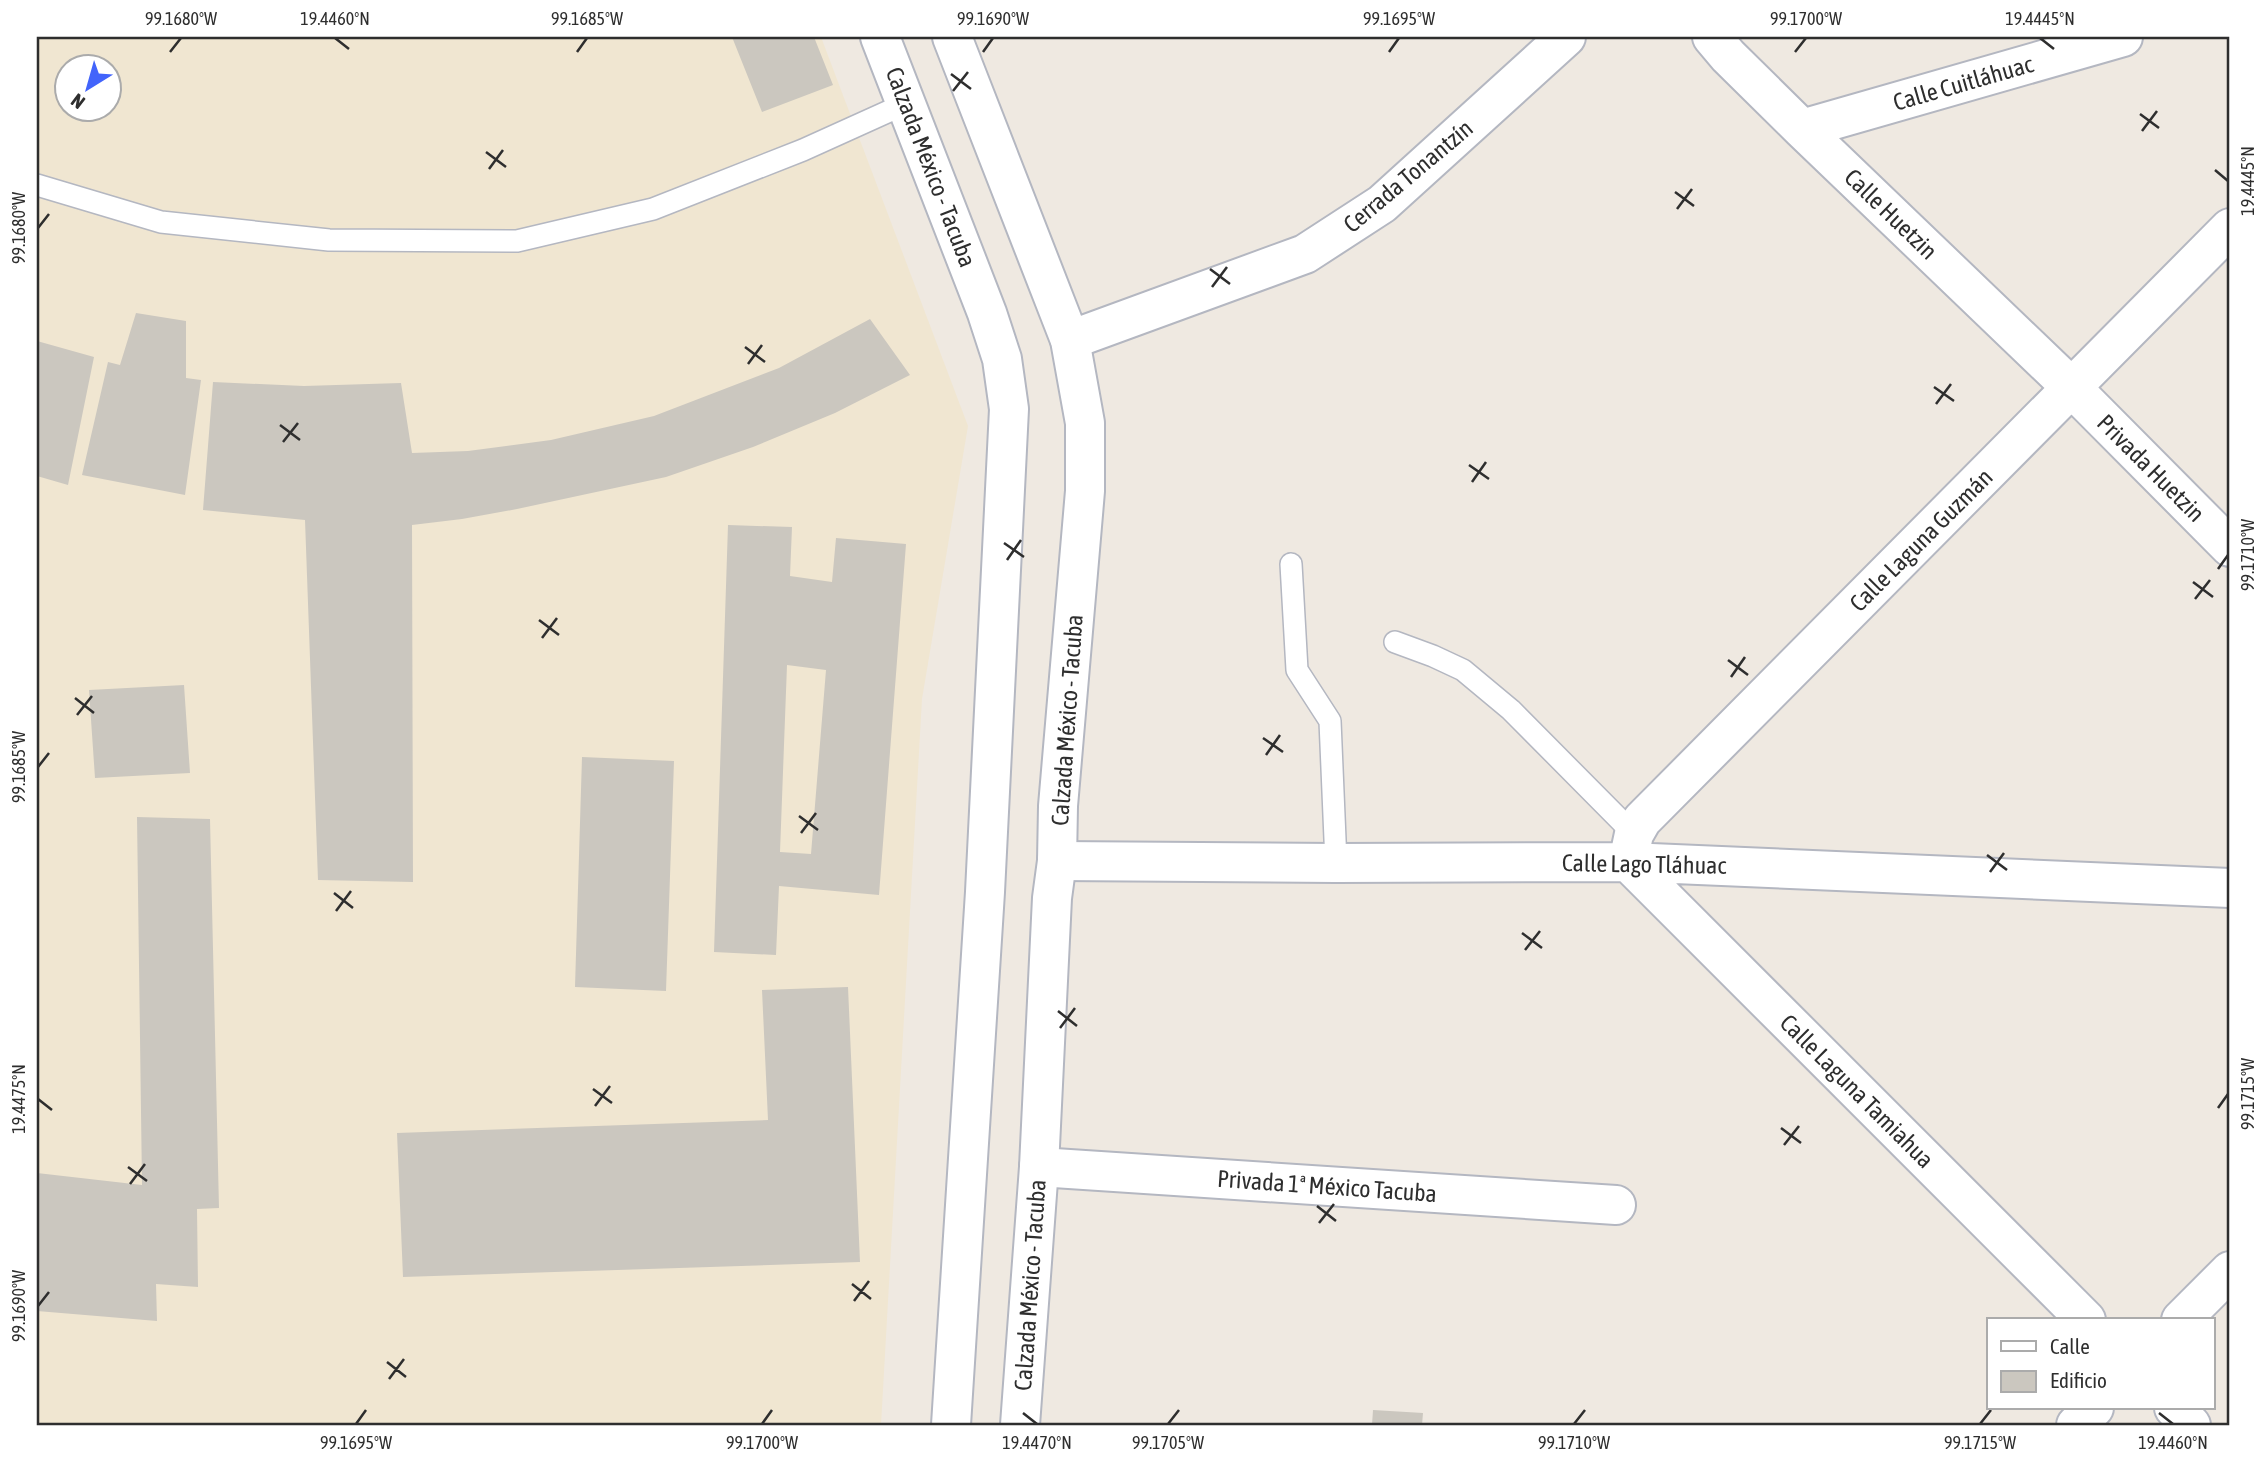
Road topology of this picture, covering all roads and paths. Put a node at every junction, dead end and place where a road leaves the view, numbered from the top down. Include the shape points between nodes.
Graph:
1 (880, 37) edge
2 (952, 37) edge
3 (1566, 37) edge
4 (1712, 37) edge
5 (2123, 37) edge
6 (907, 103) junction
7 (1802, 129) junction
8 (37, 185) edge
9 (2230, 228) edge
10 (1070, 341) junction
11 (2072, 388) junction
12 (2230, 547) edge
13 (1291, 564) dead end
14 (1395, 642) dead end
15 (1631, 848) junction
16 (1057, 860) junction
17 (1336, 863) junction
18 (2230, 888) edge
19 (1039, 1167) junction
20 (1616, 1205) dead end
21 (2230, 1271) edge
22 (2084, 1318) edge
23 (2183, 1318) edge
24 (2092, 1410) edge
25 (2176, 1410) edge
26 (951, 1425) edge
27 (1020, 1425) edge
28 (2076, 1425) edge
29 (2191, 1425) edge

1 - 6 street, Calzada México - Tacuba
2 - 10 street, Calzada México - Tacuba
3 - 10 street, Cerrada Tonantzín via 1382,204 1339,234 1305,254
4 - 7 street, Calle Huetzin
5 - 7 street, Calle Cuitláhuac
6 - 8 lane via 653,209 517,241 329,240 161,222
6 - 26 street, Calzada México - Tacuba via 1002,359 1009,409 985,892
7 - 11 street, Calle Huetzin
9 - 11 street, Calle Laguna Guzmán
10 - 16 street, Calzada México - Tacuba via 1085,424 1086,491
11 - 12 street, Privada Huetzin
11 - 15 street, Calle Laguna Guzmán via 1642,820
13 - 17 lane via 1297,670 1330,721
14 - 15 lane via 1463,670 1511,710
15 - 17 street, Calle Lago Tláhuac
15 - 18 street, Calle Lago Tláhuac
15 - 22 street, Calle Laguna Tamiahua
16 - 17 street, Calle Lago Tláhuac
16 - 19 street, Calzada México - Tacuba
19 - 20 street, Privada 1ª México Tacuba
19 - 27 street, Calzada México - Tacuba
21 - 23 street
24 - 28 street
25 - 29 street

